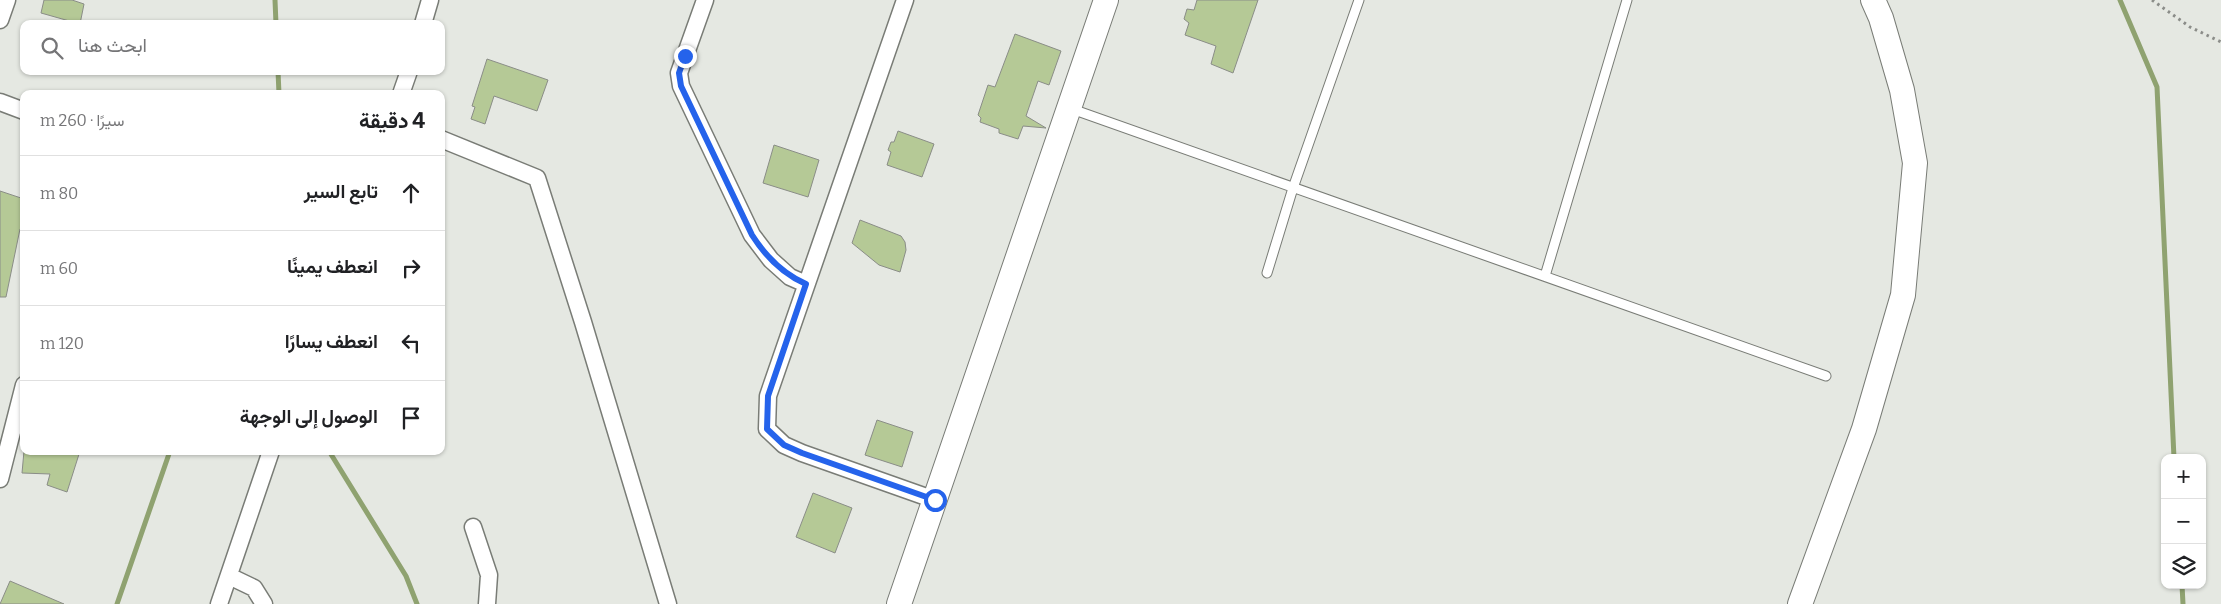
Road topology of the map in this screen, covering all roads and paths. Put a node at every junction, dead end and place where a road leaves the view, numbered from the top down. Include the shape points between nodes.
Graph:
1 (7, 0) edge
2 (430, 0) edge
3 (705, 0) edge
4 (904, 0) edge
5 (1106, 0) edge
6 (1359, 0) edge
7 (1627, 0) edge
8 (1873, 0) edge
9 (2152, 0) edge
10 (0, 20) edge
11 (424, 20) edge
12 (2221, 42) edge
13 (408, 75) edge
14 (402, 90) edge
15 (0, 102) edge
16 (1069, 108) junction
17 (20, 110) edge
18 (445, 141) edge
19 (1293, 188) junction
20 (1267, 273) dead end
21 (1545, 276) junction
22 (806, 284) junction
23 (1826, 376) dead end
24 (20, 401) edge
25 (270, 455) edge
26 (0, 479) edge
27 (935, 500) junction
28 (474, 527) dead end
29 (228, 576) junction
30 (219, 604) edge
31 (264, 604) edge
32 (487, 604) edge
33 (668, 604) edge
34 (899, 604) edge
35 (1800, 604) edge

1 - 10 street
2 - 11 street
3 - 22 street via 679,73 681,86 756,242 790,277
4 - 22 street
5 - 16 street
6 - 19 lane
7 - 21 lane
8 - 35 street via 1902,90 1915,163 1903,295 1864,430
9 - 12 path via 2190,27
13 - 14 street
15 - 17 street
16 - 19 lane
16 - 27 street
18 - 33 street via 537,178
19 - 20 lane
19 - 21 lane
21 - 23 lane
22 - 27 street via 768,396 767,429 784,445 802,453
24 - 26 street
25 - 29 street
27 - 34 street
28 - 32 street via 489,575
29 - 30 street
29 - 31 street via 254,588

